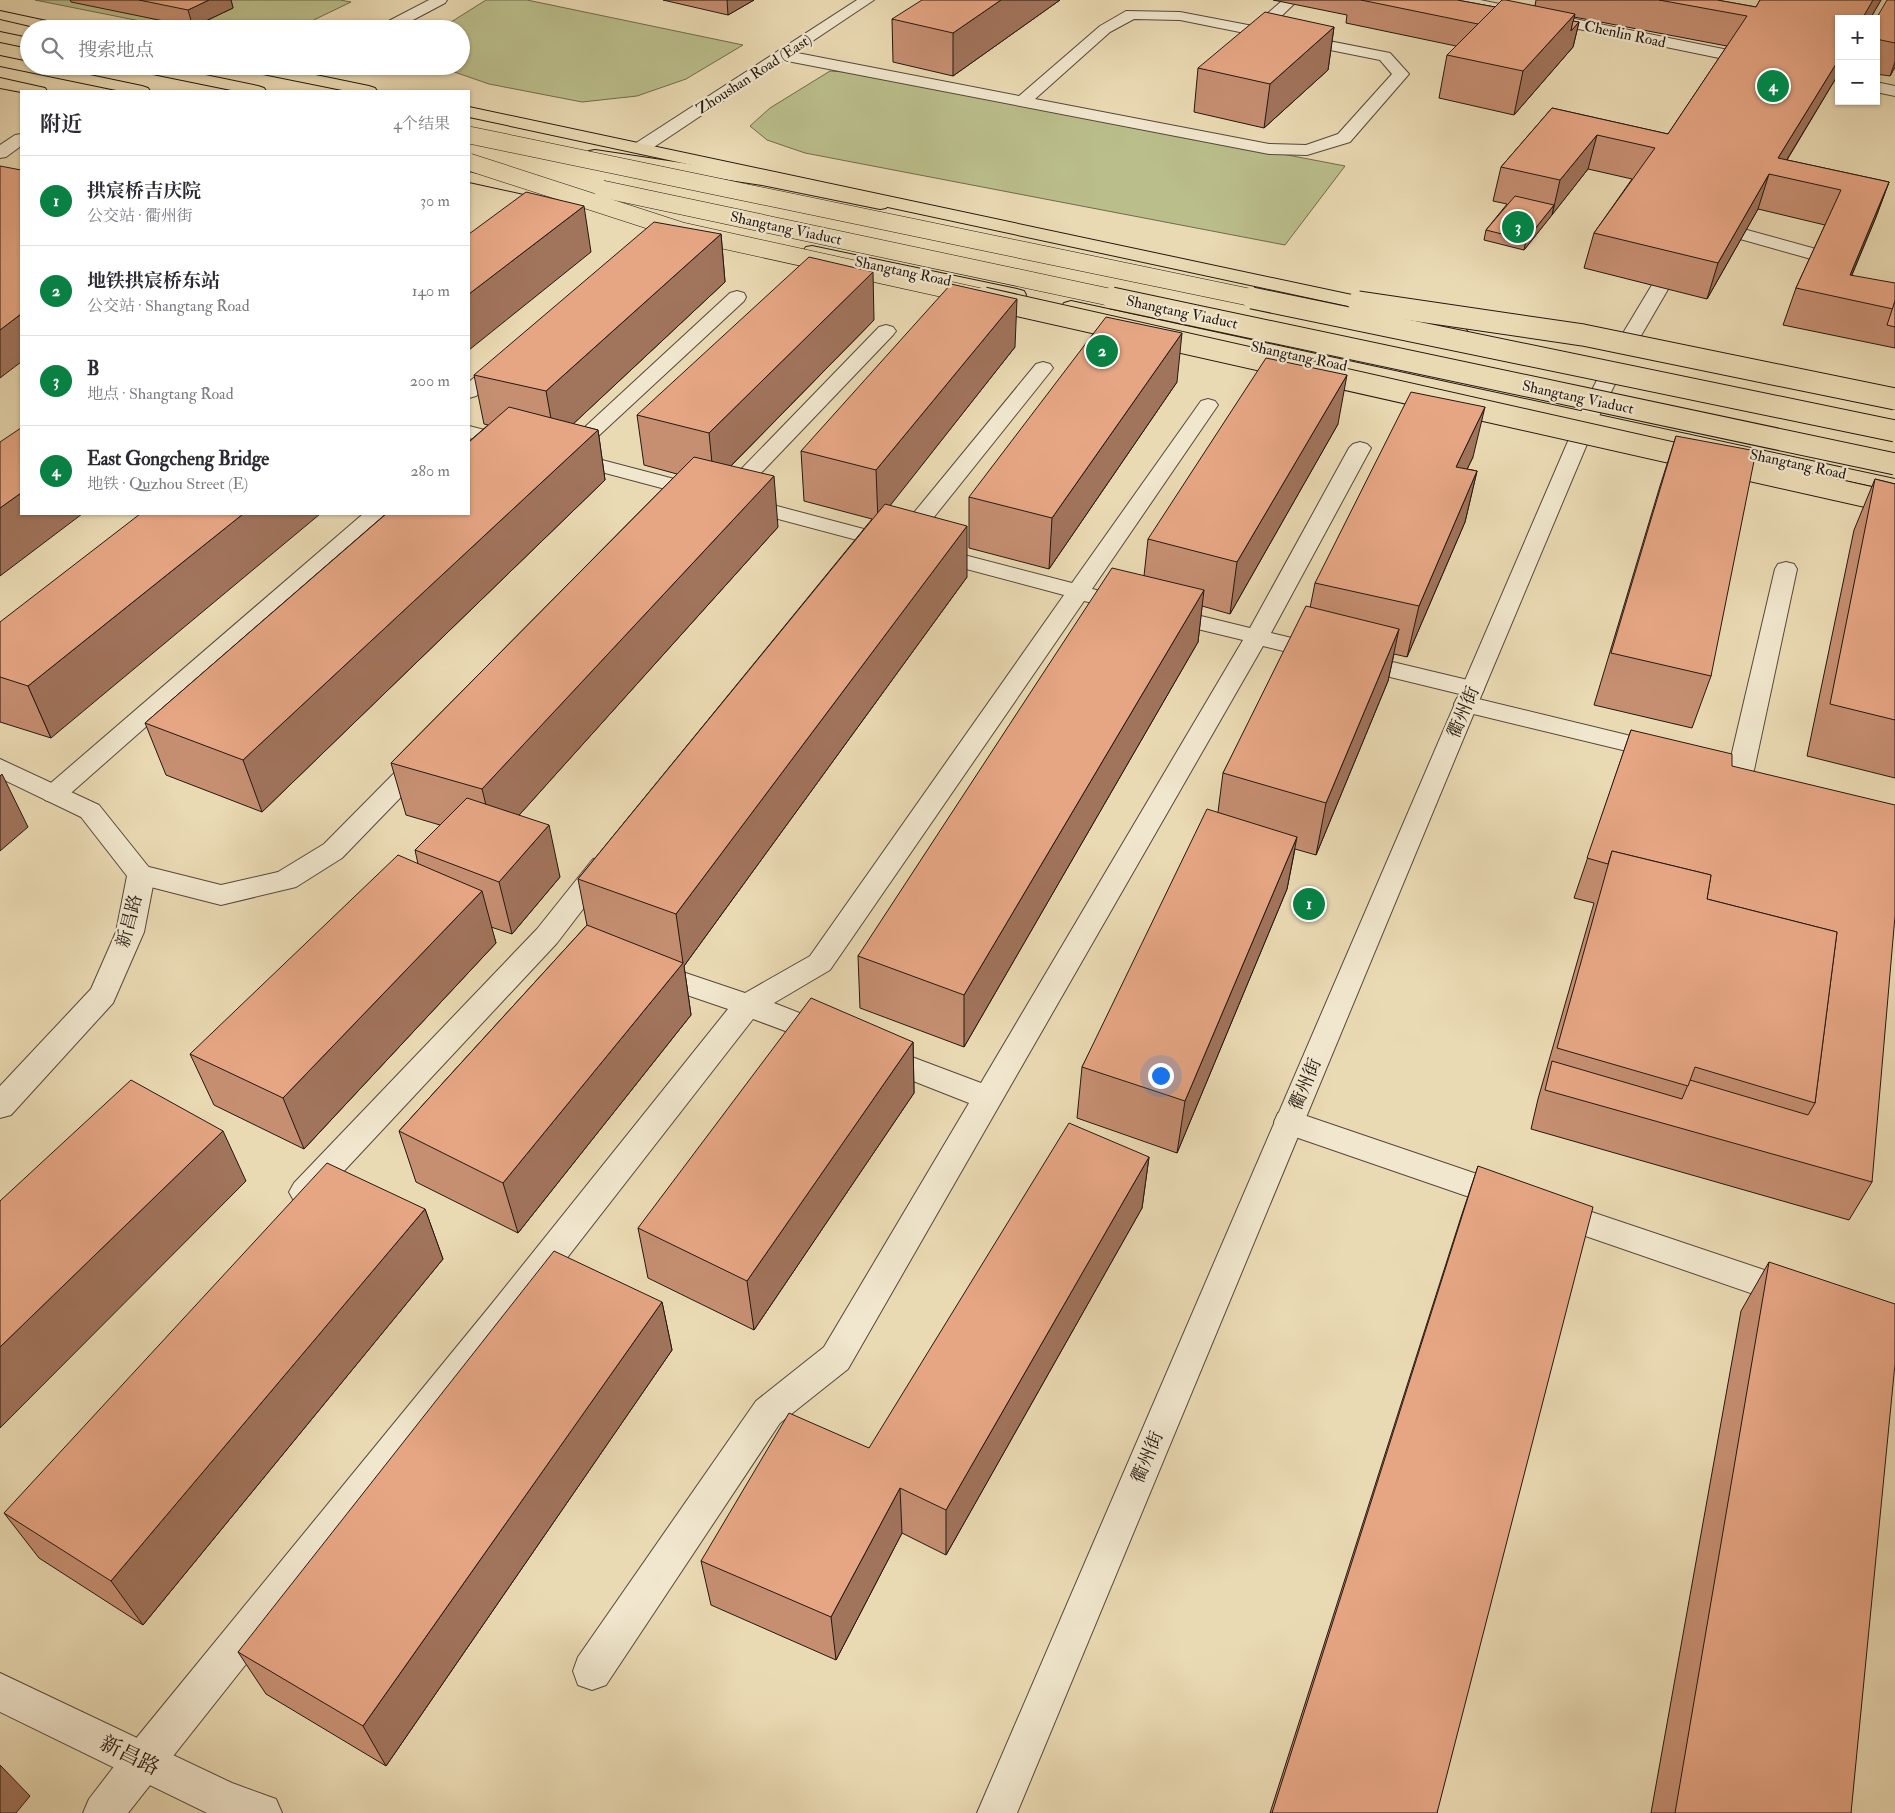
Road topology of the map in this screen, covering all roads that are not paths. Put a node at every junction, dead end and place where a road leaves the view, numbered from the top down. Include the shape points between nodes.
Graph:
1 (440, 0) edge
2 (867, 0) edge
3 (1458, 0) edge
4 (1288, 3) dead end
5 (0, 16) edge
6 (20, 20) edge
7 (401, 20) edge
8 (1258, 30) junction
9 (0, 37) edge
10 (20, 41) edge
11 (782, 55) junction
12 (0, 61) edge
13 (1772, 64) edge
14 (20, 65) edge
15 (66, 75) edge
16 (181, 75) edge
17 (289, 75) edge
18 (294, 76) joint
19 (0, 83) edge
20 (1880, 88) edge
21 (34, 90) edge
22 (137, 90) edge
23 (253, 90) edge
24 (365, 90) edge
25 (1895, 91) edge
26 (1023, 101) junction
27 (470, 112) edge
28 (472, 136) edge
29 (20, 140) edge
30 (642, 147) junction
31 (0, 153) edge
32 (470, 162) edge
33 (470, 162) edge
34 (470, 177) edge
35 (1709, 205) edge
36 (1694, 231) junction
37 (1828, 288) edge
38 (1315, 293) junction
39 (737, 297) dead end
40 (886, 331) dead end
41 (520, 348) edge
42 (1618, 358) junction
43 (1042, 368) dead end
44 (470, 391) edge
45 (1895, 399) edge
46 (1208, 405) dead end
47 (1895, 416) edge
48 (1588, 418) junction
49 (1895, 430) edge
50 (470, 433) edge
51 (1360, 448) dead end
52 (548, 453) junction
53 (1895, 464) edge
54 (1895, 485) edge
55 (684, 488) junction
56 (725, 498) junction
57 (1895, 503) edge
58 (664, 509) edge
59 (375, 515) edge
60 (869, 536) junction
61 (900, 545) junction
62 (851, 559) edge
63 (1786, 568) dead end
64 (1078, 592) junction
65 (1116, 602) edge
66 (1144, 609) edge
67 (1256, 638) junction
68 (1469, 696) junction
69 (436, 744) edge
70 (1684, 756) edge
71 (0, 768) edge
72 (1741, 770) edge
73 (54, 794) junction
74 (621, 844) edge
75 (141, 874) junction
76 (547, 936) junction
77 (574, 946) edge
78 (629, 964) edge
79 (748, 1006) junction
80 (988, 1098) junction
81 (0, 1106) edge
82 (1289, 1122) junction
83 (287, 1212) edge
84 (1820, 1303) edge
85 (592, 1672) dead end
86 (0, 1692) edge
87 (143, 1761) junction
88 (104, 1813) edge
89 (262, 1813) edge
90 (997, 1813) edge

1 - 7 street
2 - 11 street, Zhoushan Road (East)
3 - 13 street, Chenlin Road
4 - 8 street
5 - 6 main road
8 - 26 street via 1180,16 1131,14 1105,29
8 - 26 street via 1385,56 1401,74 1344,138 1307,150 1269,149
9 - 10 main road
11 - 26 street
11 - 30 street, Zhoushan Road (East)
12 - 14 main road
15 - 22 main road
16 - 23 main road
17 - 18 main road
18 - 24 main road
19 - 21 main road
20 - 25 street
27 - 30 main road
28 - 38 main road, bridge via 762,180
28 - 49 main road, Shangtang Viaduct, bridge
29 - 31 street
30 - 38 main road
32 - 53 main road, Shangtang Viaduct, bridge
33 - 57 main road, bridge via 682,231
34 - 48 main road, Shangtang Road
35 - 36 street, 衢州街
36 - 37 street via 1839,261
36 - 42 street, 衢州街
38 - 42 main road
38 - 45 main road, bridge via 1583,335
39 - 52 street
40 - 56 street
41 - 44 street
42 - 47 main road
42 - 48 street, 衢州街
43 - 61 street
46 - 64 street
48 - 54 main road, Shangtang Road
48 - 68 street, 衢州街
50 - 52 street
51 - 67 street
52 - 55 street
55 - 56 street
55 - 58 street
56 - 60 street
59 - 73 street
60 - 61 street
60 - 62 street
61 - 64 street
63 - 72 street
64 - 65 street
64 - 79 street via 820,963
66 - 67 street
67 - 68 street
67 - 80 street
68 - 70 street
68 - 82 street, 衢州街
69 - 75 street via 333,851 286,880 222,895
71 - 73 street, 新昌路
73 - 75 street, 新昌路 via 90,811
74 - 76 street
75 - 81 street, 新昌路 via 130,932 103,995
76 - 77 street
76 - 83 street
78 - 79 street
79 - 80 street
79 - 87 street
80 - 85 street via 836,1358 768,1412
82 - 84 street
82 - 90 street, 衢州街
86 - 87 street, 新昌路
87 - 88 street
87 - 89 street, 新昌路 via 226,1801

